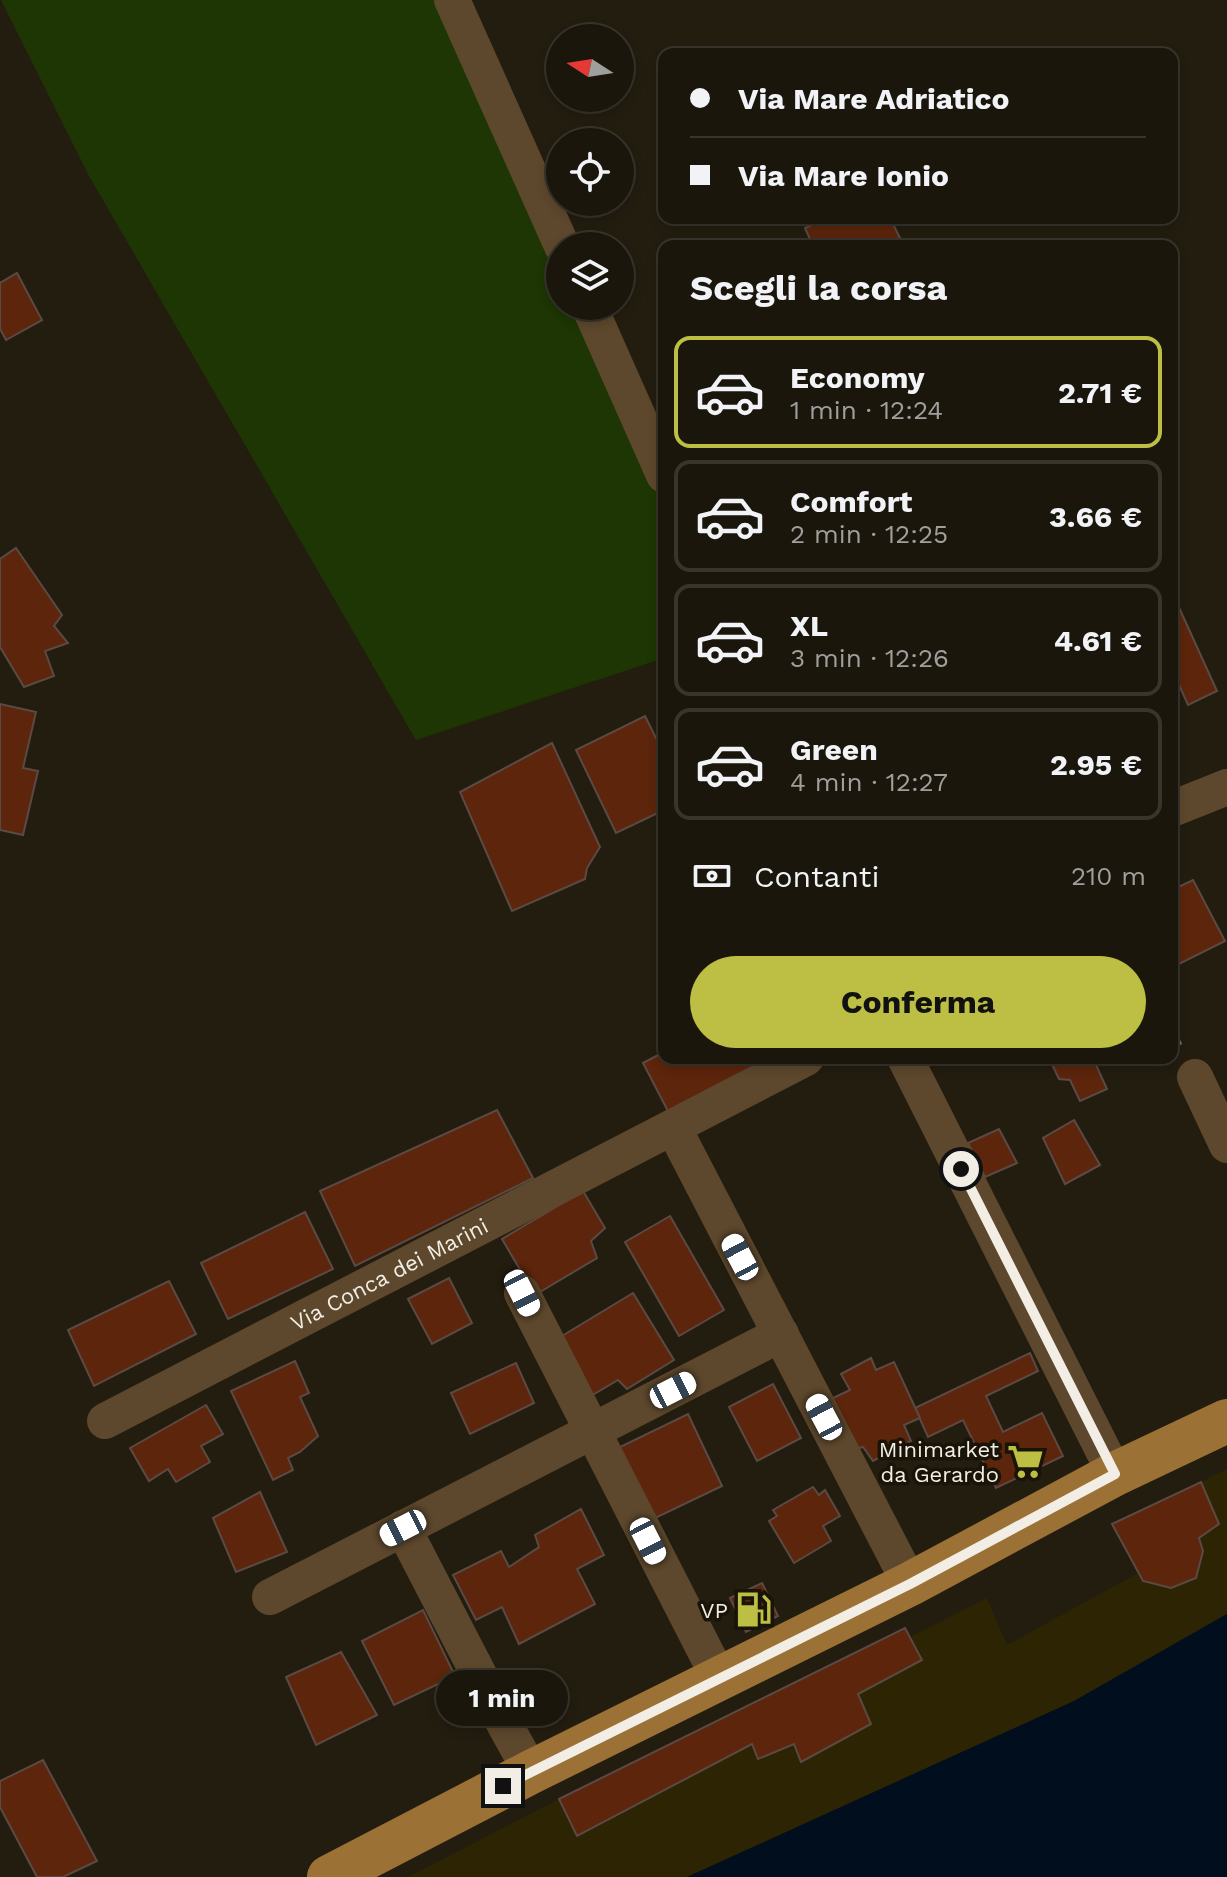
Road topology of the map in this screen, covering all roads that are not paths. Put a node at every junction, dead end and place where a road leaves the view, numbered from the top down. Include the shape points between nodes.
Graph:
1 (452, 0) edge
2 (556, 232) edge
3 (595, 320) edge
4 (658, 461) edge
5 (1227, 787) edge
6 (1178, 807) edge
7 (794, 1064) edge
8 (908, 1064) edge
9 (1195, 1077) dead end
10 (673, 1127) junction
11 (1227, 1145) edge
12 (522, 1293) dead end
13 (781, 1334) junction
14 (105, 1421) dead end
15 (1227, 1421) edge
16 (592, 1431) junction
17 (1115, 1474) junction
18 (403, 1528) junction
19 (910, 1584) junction
20 (270, 1597) dead end
21 (719, 1678) junction
22 (531, 1772) junction
23 (329, 1877) edge

1 - 2 street
3 - 4 street
5 - 6 street
7 - 10 street, Via Conca dei Marini
8 - 17 street
9 - 11 street
10 - 13 street
10 - 14 street, Via Conca dei Marini
12 - 16 street
13 - 16 street
13 - 19 street
15 - 17 main road
16 - 18 street
16 - 21 street
17 - 19 main road
18 - 20 street
18 - 22 street
19 - 21 main road
21 - 22 main road
22 - 23 main road

